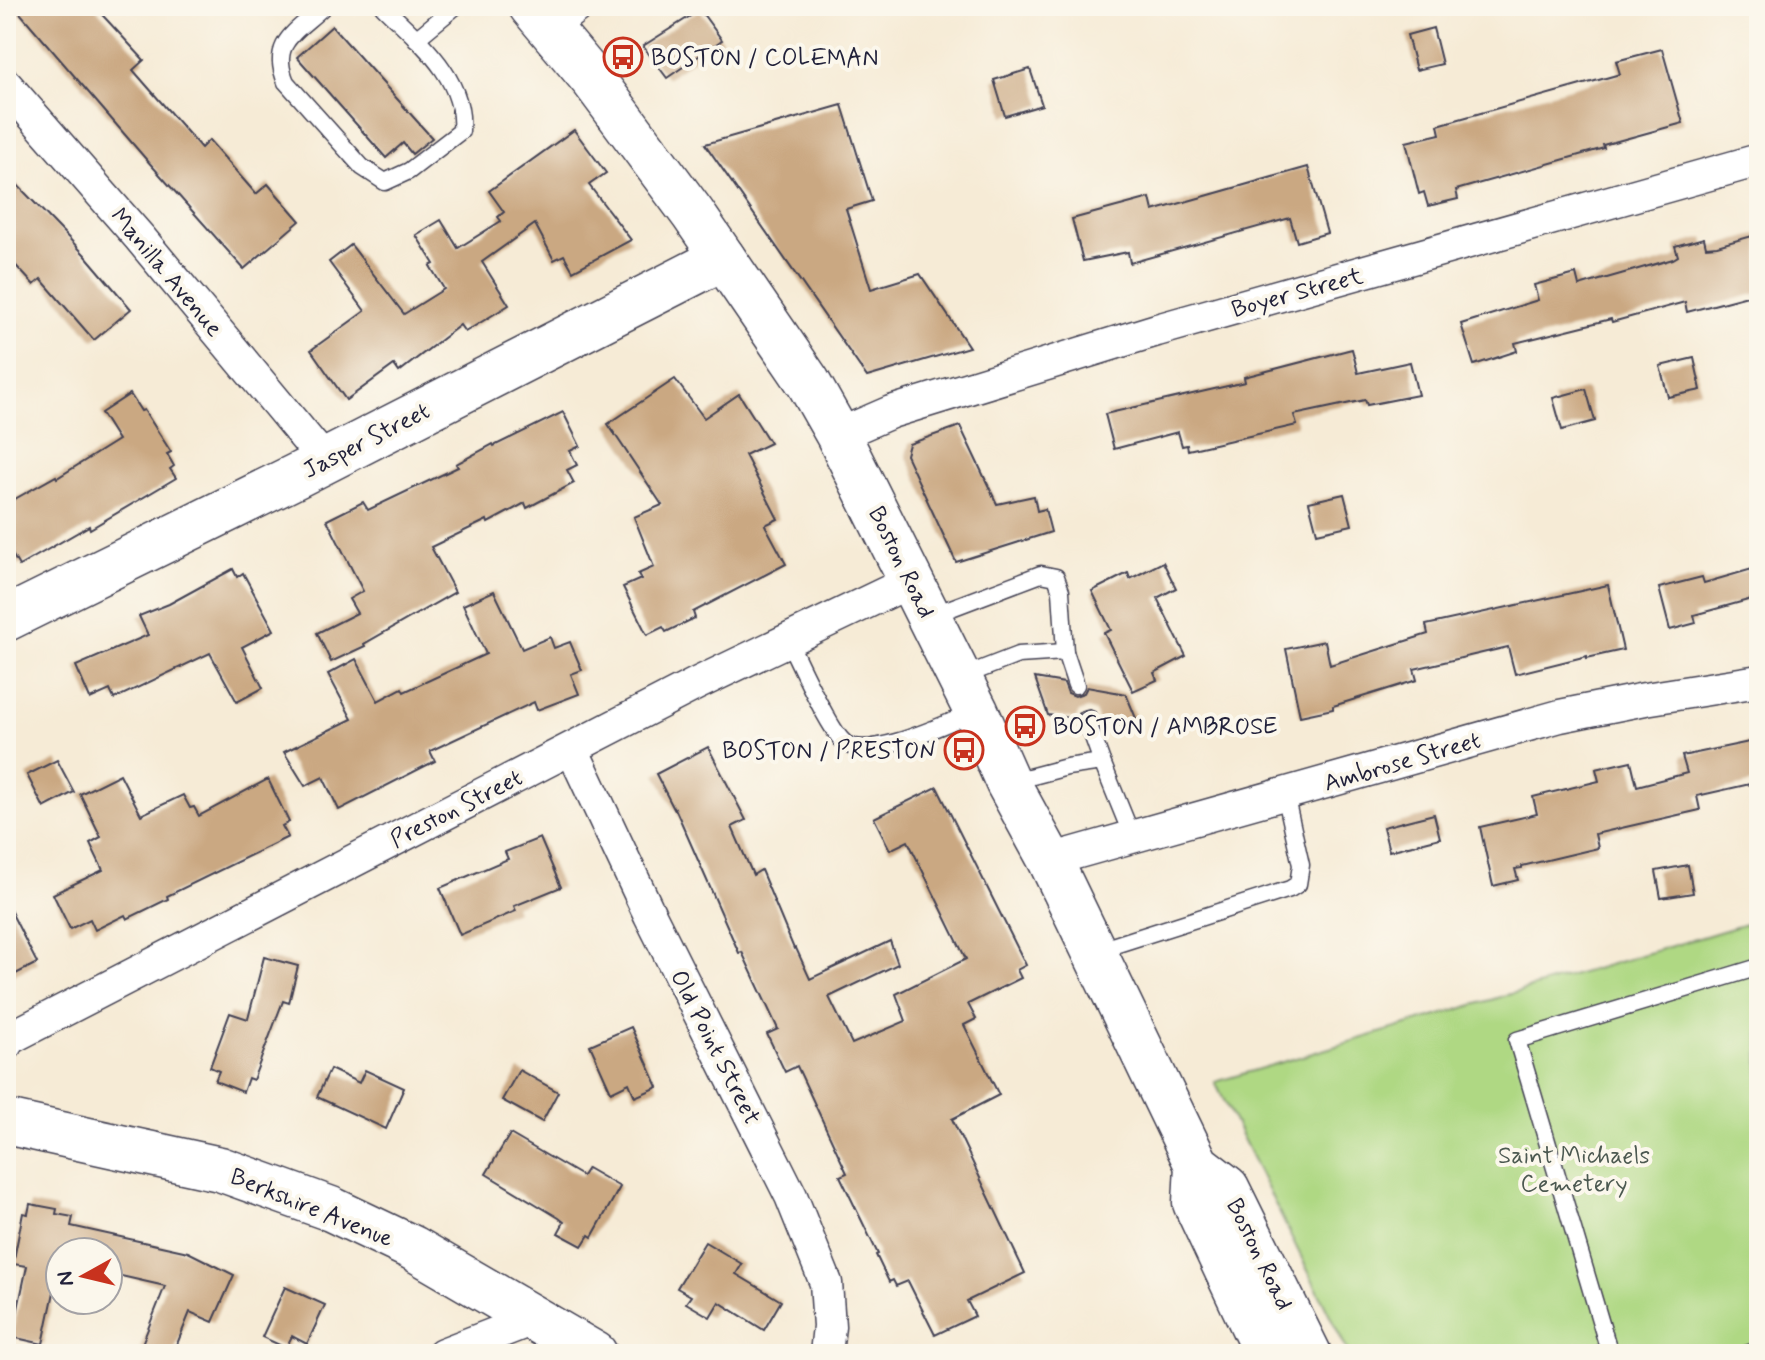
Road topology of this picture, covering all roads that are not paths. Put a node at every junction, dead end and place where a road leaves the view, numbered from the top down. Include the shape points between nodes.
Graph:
1 (324, 6) edge
2 (383, 6) edge
3 (456, 6) edge
4 (553, 13) edge
5 (416, 39) junction
6 (6, 85) edge
7 (1759, 160) edge
8 (723, 258) junction
9 (838, 435) junction
10 (325, 461) junction
11 (920, 599) junction
12 (6, 619) edge
13 (788, 640) junction
14 (1065, 652) junction
15 (1759, 681) edge
16 (1076, 685) dead end
17 (968, 694) junction
18 (1087, 720) dead end
19 (572, 749) junction
20 (1102, 762) junction
21 (1008, 783) junction
22 (1285, 794) junction
23 (1132, 836) junction
24 (1050, 860) junction
25 (1094, 951) junction
26 (1759, 967) edge
27 (6, 1044) edge
28 (6, 1122) edge
29 (1197, 1165) junction
30 (533, 1319) junction
31 (1759, 1350) edge
32 (443, 1354) edge
33 (595, 1354) edge
34 (826, 1354) edge
35 (1266, 1354) edge
36 (1309, 1354) edge
37 (1610, 1354) edge
38 (1746, 1354) edge

1 - 5 lane via 282,46 279,64 286,82 362,167 385,182 409,171 461,131 460,109 446,72
2 - 5 lane
3 - 5 lane
4 - 8 main road, Boston Road
6 - 10 street, Manilla Avenue
7 - 9 street, Boyer Street via 1157,330 891,412
8 - 9 main road, Boston Road
8 - 10 main road, Jasper Street
9 - 11 main road, Boston Road
10 - 12 main road, Jasper Street
11 - 13 street, Preston Street
11 - 14 lane via 1041,574 1056,577
11 - 17 main road, Boston Road
13 - 17 lane via 826,715 849,746 909,739
13 - 19 street, Preston Street
14 - 16 lane
14 - 17 lane via 1018,655
15 - 22 street, Ambrose Street via 1560,716
17 - 21 main road, Boston Road
18 - 20 lane
19 - 27 street, Preston Street
19 - 34 street, Old Point Street via 791,1196 826,1283
20 - 21 lane
20 - 23 lane
21 - 24 main road, Boston Road
22 - 23 street, Ambrose Street
22 - 25 lane via 1301,865 1298,884
23 - 24 street, Ambrose Street
24 - 25 main road, Boston Road
25 - 29 main road, Boston Road
26 - 37 lane via 1517,1040
28 - 30 main road, Berkshire Avenue via 220,1169 331,1209 413,1248
29 - 35 main road, Boston Road via 1195,1203
29 - 36 main road, Boston Road via 1227,1188
30 - 32 street
30 - 33 main road, Berkshire Avenue
31 - 38 lane

